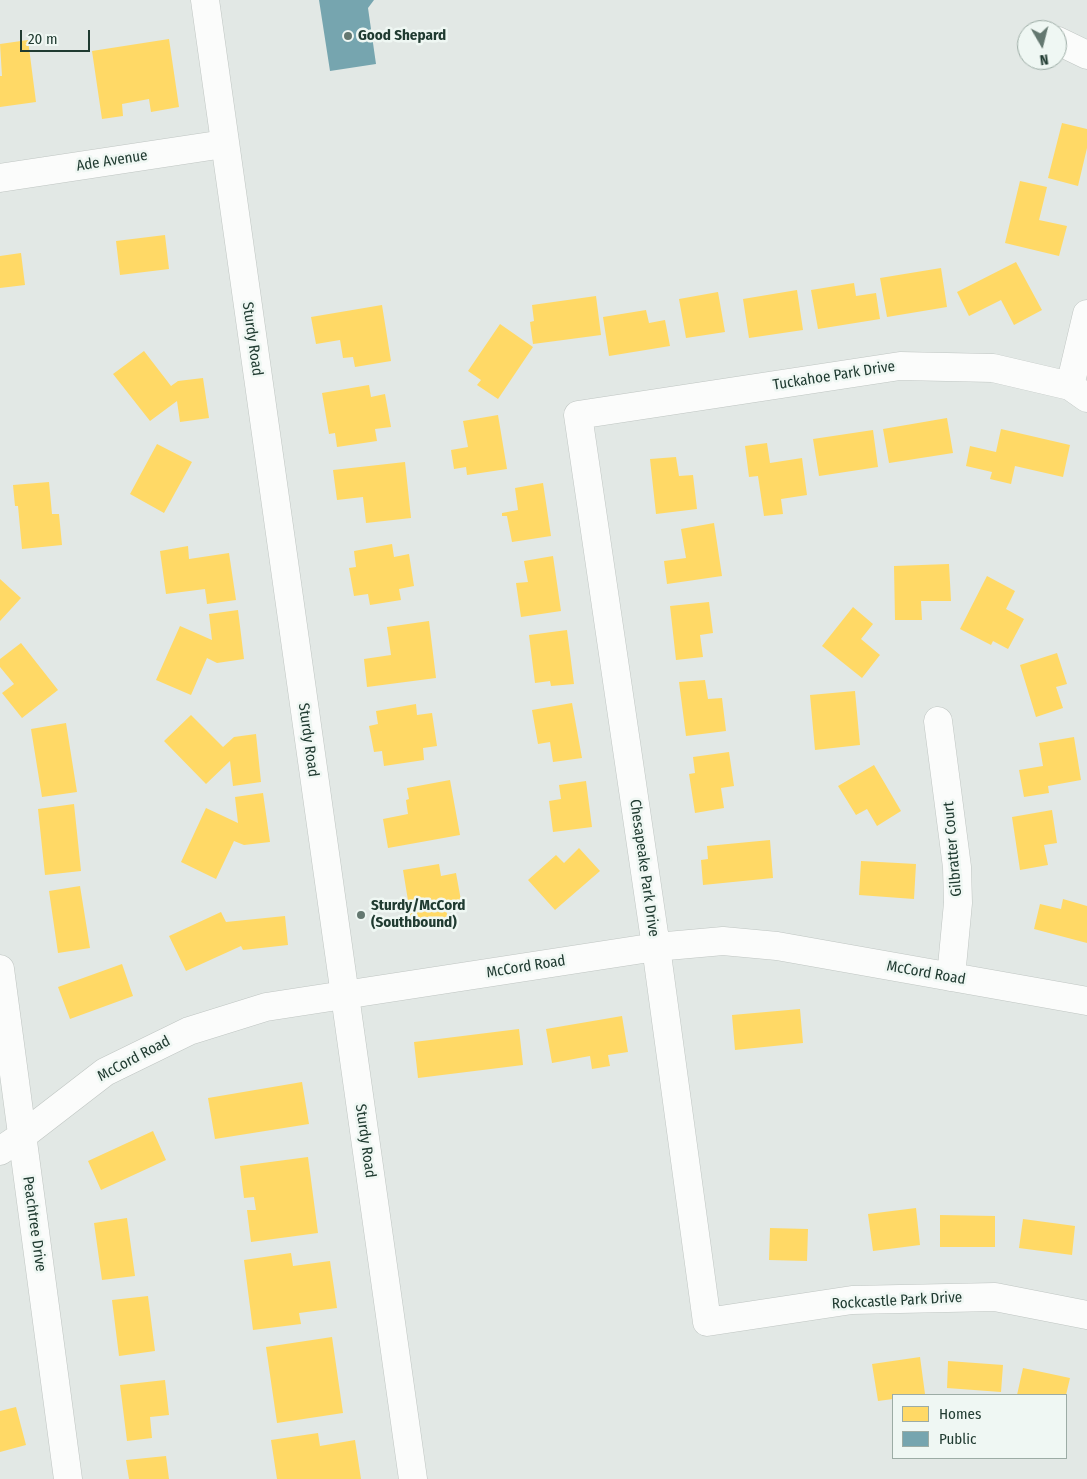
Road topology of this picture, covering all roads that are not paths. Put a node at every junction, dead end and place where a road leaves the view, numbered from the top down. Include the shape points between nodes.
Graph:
1 (204, 0) edge
2 (1067, 45) edge
3 (1087, 55) edge
4 (224, 144) junction
5 (0, 178) edge
6 (1087, 314) edge
7 (1079, 392) edge
8 (578, 415) joint
9 (938, 721) dead end
10 (656, 947) junction
11 (0, 968) edge
12 (951, 977) junction
13 (345, 995) junction
14 (1087, 1001) edge
15 (11, 1143) edge
16 (1087, 1314) edge
17 (707, 1322) joint
18 (68, 1479) edge
19 (413, 1479) edge

1 - 4 street, Sturdy Road
2 - 3 street
4 - 5 street, Ade Avenue
4 - 13 street, Sturdy Road
6 - 7 street
7 - 8 street, Tuckahoe Park Drive via 993,368 900,366
8 - 10 street, Chesapeake Park Drive
9 - 12 street, Gilbratter Court via 957,867 958,902
10 - 12 street, McCord Road via 723,941 777,946
10 - 13 street, McCord Road
10 - 17 street, Chesapeake Park Drive
11 - 15 street, Peachtree Drive
12 - 14 street, McCord Road
13 - 15 street, McCord Road via 266,1007 189,1031 105,1072
13 - 19 street, Sturdy Road
15 - 18 street, Peachtree Drive
16 - 17 street, Rockcastle Park Drive via 995,1297 852,1300

